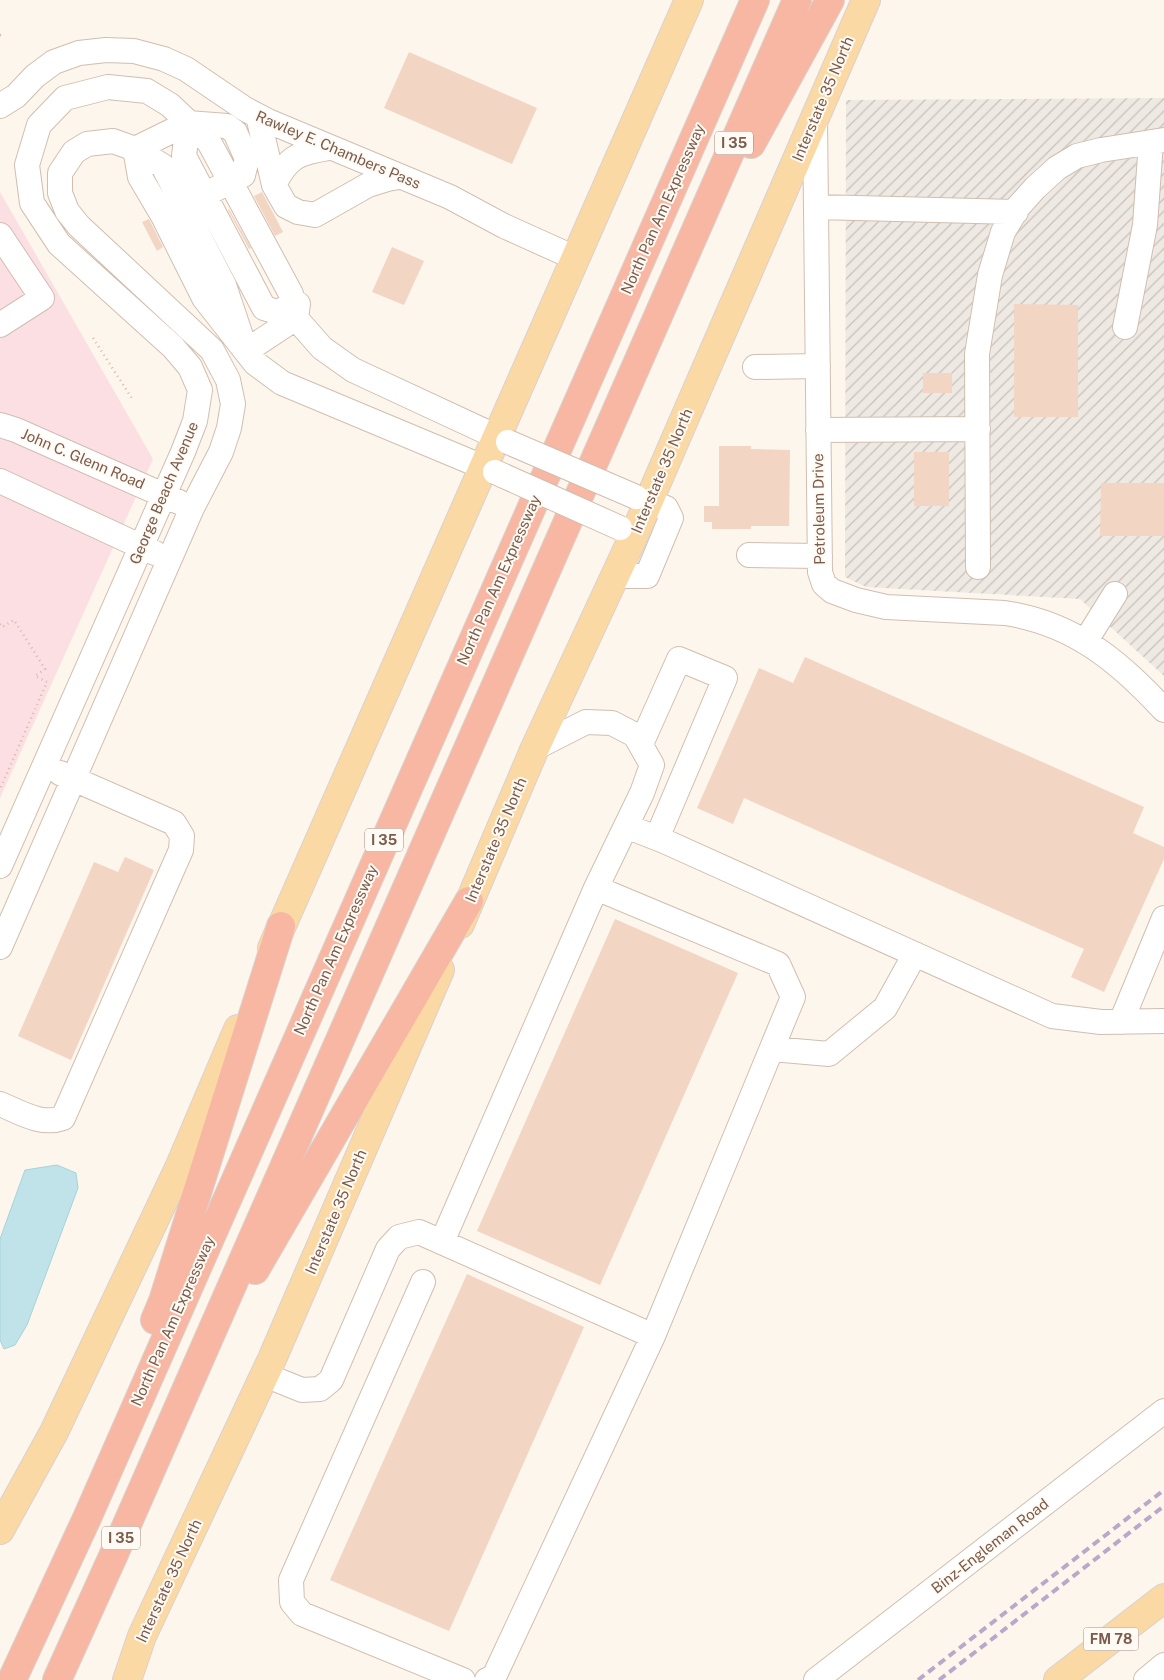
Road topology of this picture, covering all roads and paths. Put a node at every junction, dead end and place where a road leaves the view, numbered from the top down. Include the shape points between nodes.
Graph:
1 (689, 0) edge
2 (755, 0) edge
3 (797, 0) edge
4 (830, 0) edge
5 (866, 0) edge
6 (0, 35) edge
7 (4, 36) dead end
8 (0, 106) edge
9 (258, 116) junction
10 (815, 117) junction
11 (188, 123) junction
12 (1157, 141) edge
13 (329, 148) junction
14 (135, 149) junction
15 (399, 177) junction
16 (224, 185) junction
17 (274, 185) junction
18 (150, 195) junction
19 (816, 207) junction
20 (173, 211) junction
21 (1016, 212) junction
22 (0, 235) edge
23 (184, 258) junction
24 (575, 258) junction
25 (670, 287) junction
26 (296, 318) junction
27 (0, 325) edge
28 (1125, 327) dead end
29 (93, 338) dead end
30 (246, 351) junction
31 (818, 366) junction
32 (755, 367) dead end
33 (133, 400) dead end
34 (0, 425) edge
35 (978, 428) junction
36 (818, 430) junction
37 (503, 439) junction
38 (489, 470) junction
39 (0, 481) edge
40 (165, 495) junction
41 (643, 499) junction
42 (192, 508) junction
43 (627, 532) junction
44 (659, 545) junction
45 (142, 546) junction
46 (749, 556) dead end
47 (820, 556) junction
48 (170, 559) junction
49 (978, 567) dead end
50 (615, 576) junction
51 (1115, 594) dead end
52 (0, 624) edge
53 (1085, 642) junction
54 (1164, 710) edge
55 (641, 744) junction
56 (535, 748) junction
57 (45, 766) junction
58 (73, 780) junction
59 (0, 789) edge
60 (626, 826) junction
61 (657, 838) junction
62 (0, 866) edge
63 (596, 888) junction
64 (470, 901) junction
65 (1164, 918) edge
66 (281, 926) junction
67 (0, 948) edge
68 (915, 954) junction
69 (1164, 1021) edge
70 (1121, 1022) junction
71 (772, 1049) junction
72 (0, 1104) edge
73 (442, 1242) junction
74 (423, 1282) dead end
75 (653, 1336) junction
76 (265, 1375) junction
77 (183, 1395) junction
78 (1164, 1410) edge
79 (0, 1530) edge
80 (1164, 1598) edge
81 (1164, 1665) edge
82 (12, 1680) edge
83 (57, 1680) edge
84 (127, 1680) edge
85 (463, 1680) edge
86 (487, 1680) edge
87 (816, 1680) edge
88 (1058, 1680) edge
89 (1146, 1680) edge

1 - 24 main road
2 - 82 highway, North Pan Am Expressway / I 35 via 87,1518
3 - 25 highway, I 35
4 - 25 highway
5 - 10 main road, Interstate 35 North
6 - 7 path
8 - 9 street, Rawley E. Chambers Pass via 54,62 79,53 134,51 186,69
9 - 13 street, Rawley E. Chambers Pass
9 - 17 street
10 - 19 street, Petroleum Drive
10 - 41 main road, Interstate 35 North
11 - 14 street
11 - 16 street, George Beach Avenue via 210,142
11 - 40 street, George Beach Avenue via 170,105 147,91 108,87 65,98 39,125 27,165 32,203 59,244 173,348 190,367 200,390 195,421
12 - 21 street via 1077,156 1034,188
12 - 28 street
13 - 15 street, Rawley E. Chambers Pass
13 - 17 street via 297,156 282,170
14 - 18 street via 140,176
14 - 20 street
14 - 42 street, George Beach Avenue via 113,141 87,144 74,152 60,173 60,193 67,211 79,226 212,350 228,380 233,404 229,428
15 - 17 street via 368,185 315,215 286,206
15 - 24 street, Rawley E. Chambers Pass via 450,197
16 - 20 street
16 - 26 street, George Beach Avenue via 291,294
18 - 20 street
18 - 23 street via 148,214 167,250
19 - 21 street
19 - 31 street, Petroleum Drive
20 - 23 street
20 - 30 street
21 - 35 street via 1003,232 983,309 977,354
22 - 27 street via 42,298
23 - 30 street via 204,298
24 - 37 main road
25 - 77 highway, I 35
26 - 30 street
26 - 37 street via 322,348 352,370
29 - 33 path
30 - 38 street via 255,363 282,383
31 - 32 street
31 - 36 street, Petroleum Drive
34 - 40 street, John C. Glenn Road
35 - 36 street
35 - 49 street
36 - 47 street, Petroleum Drive
37 - 38 main road
37 - 41 street, bridge
38 - 43 street, bridge
38 - 66 main road
39 - 45 street
40 - 42 street, John C. Glenn Road
40 - 45 street, George Beach Avenue
41 - 43 main road, Interstate 35 North
41 - 44 street via 666,508 671,518
42 - 48 street, George Beach Avenue
43 - 44 street
43 - 50 main road, Interstate 35 North
44 - 50 street via 647,576
45 - 48 street
45 - 57 street, George Beach Avenue
46 - 47 street
47 - 53 street, Petroleum Drive via 824,584 843,596 886,607 1024,616 1048,623
48 - 58 street, George Beach Avenue
50 - 56 main road, Interstate 35 North
51 - 53 street
52 - 59 path via 2,627 14,620 46,669 35,676 47,682
53 - 54 street, Petroleum Drive via 1119,664
55 - 56 street via 635,735 612,723 586,722
55 - 60 street via 652,765
55 - 61 street via 679,659 725,678
56 - 64 main road, Interstate 35 North
57 - 58 street
57 - 62 street, George Beach Avenue
58 - 67 street, George Beach Avenue
58 - 72 street via 174,823 182,836 181,850 63,1118 53,1122 36,1120
60 - 61 street
60 - 63 street
61 - 68 street
63 - 71 street via 778,964 793,997
63 - 73 street
64 - 76 main road, Interstate 35 North
64 - 77 highway
65 - 70 street
66 - 79 main road via 179,1168 54,1432
66 - 82 highway via 163,1300
68 - 70 street via 1052,1016
68 - 71 street via 885,1008 829,1054
69 - 70 street
71 - 75 street
73 - 75 street
73 - 76 street via 419,1232 399,1237 388,1249 331,1380 320,1389 302,1390
74 - 85 street via 291,1580 292,1602 302,1614
75 - 86 street via 494,1677
76 - 84 main road, Interstate 35 North via 142,1636
77 - 83 highway, I 35
78 - 87 street, Binz-Engleman Road
80 - 88 main road, FM 78
81 - 89 street

